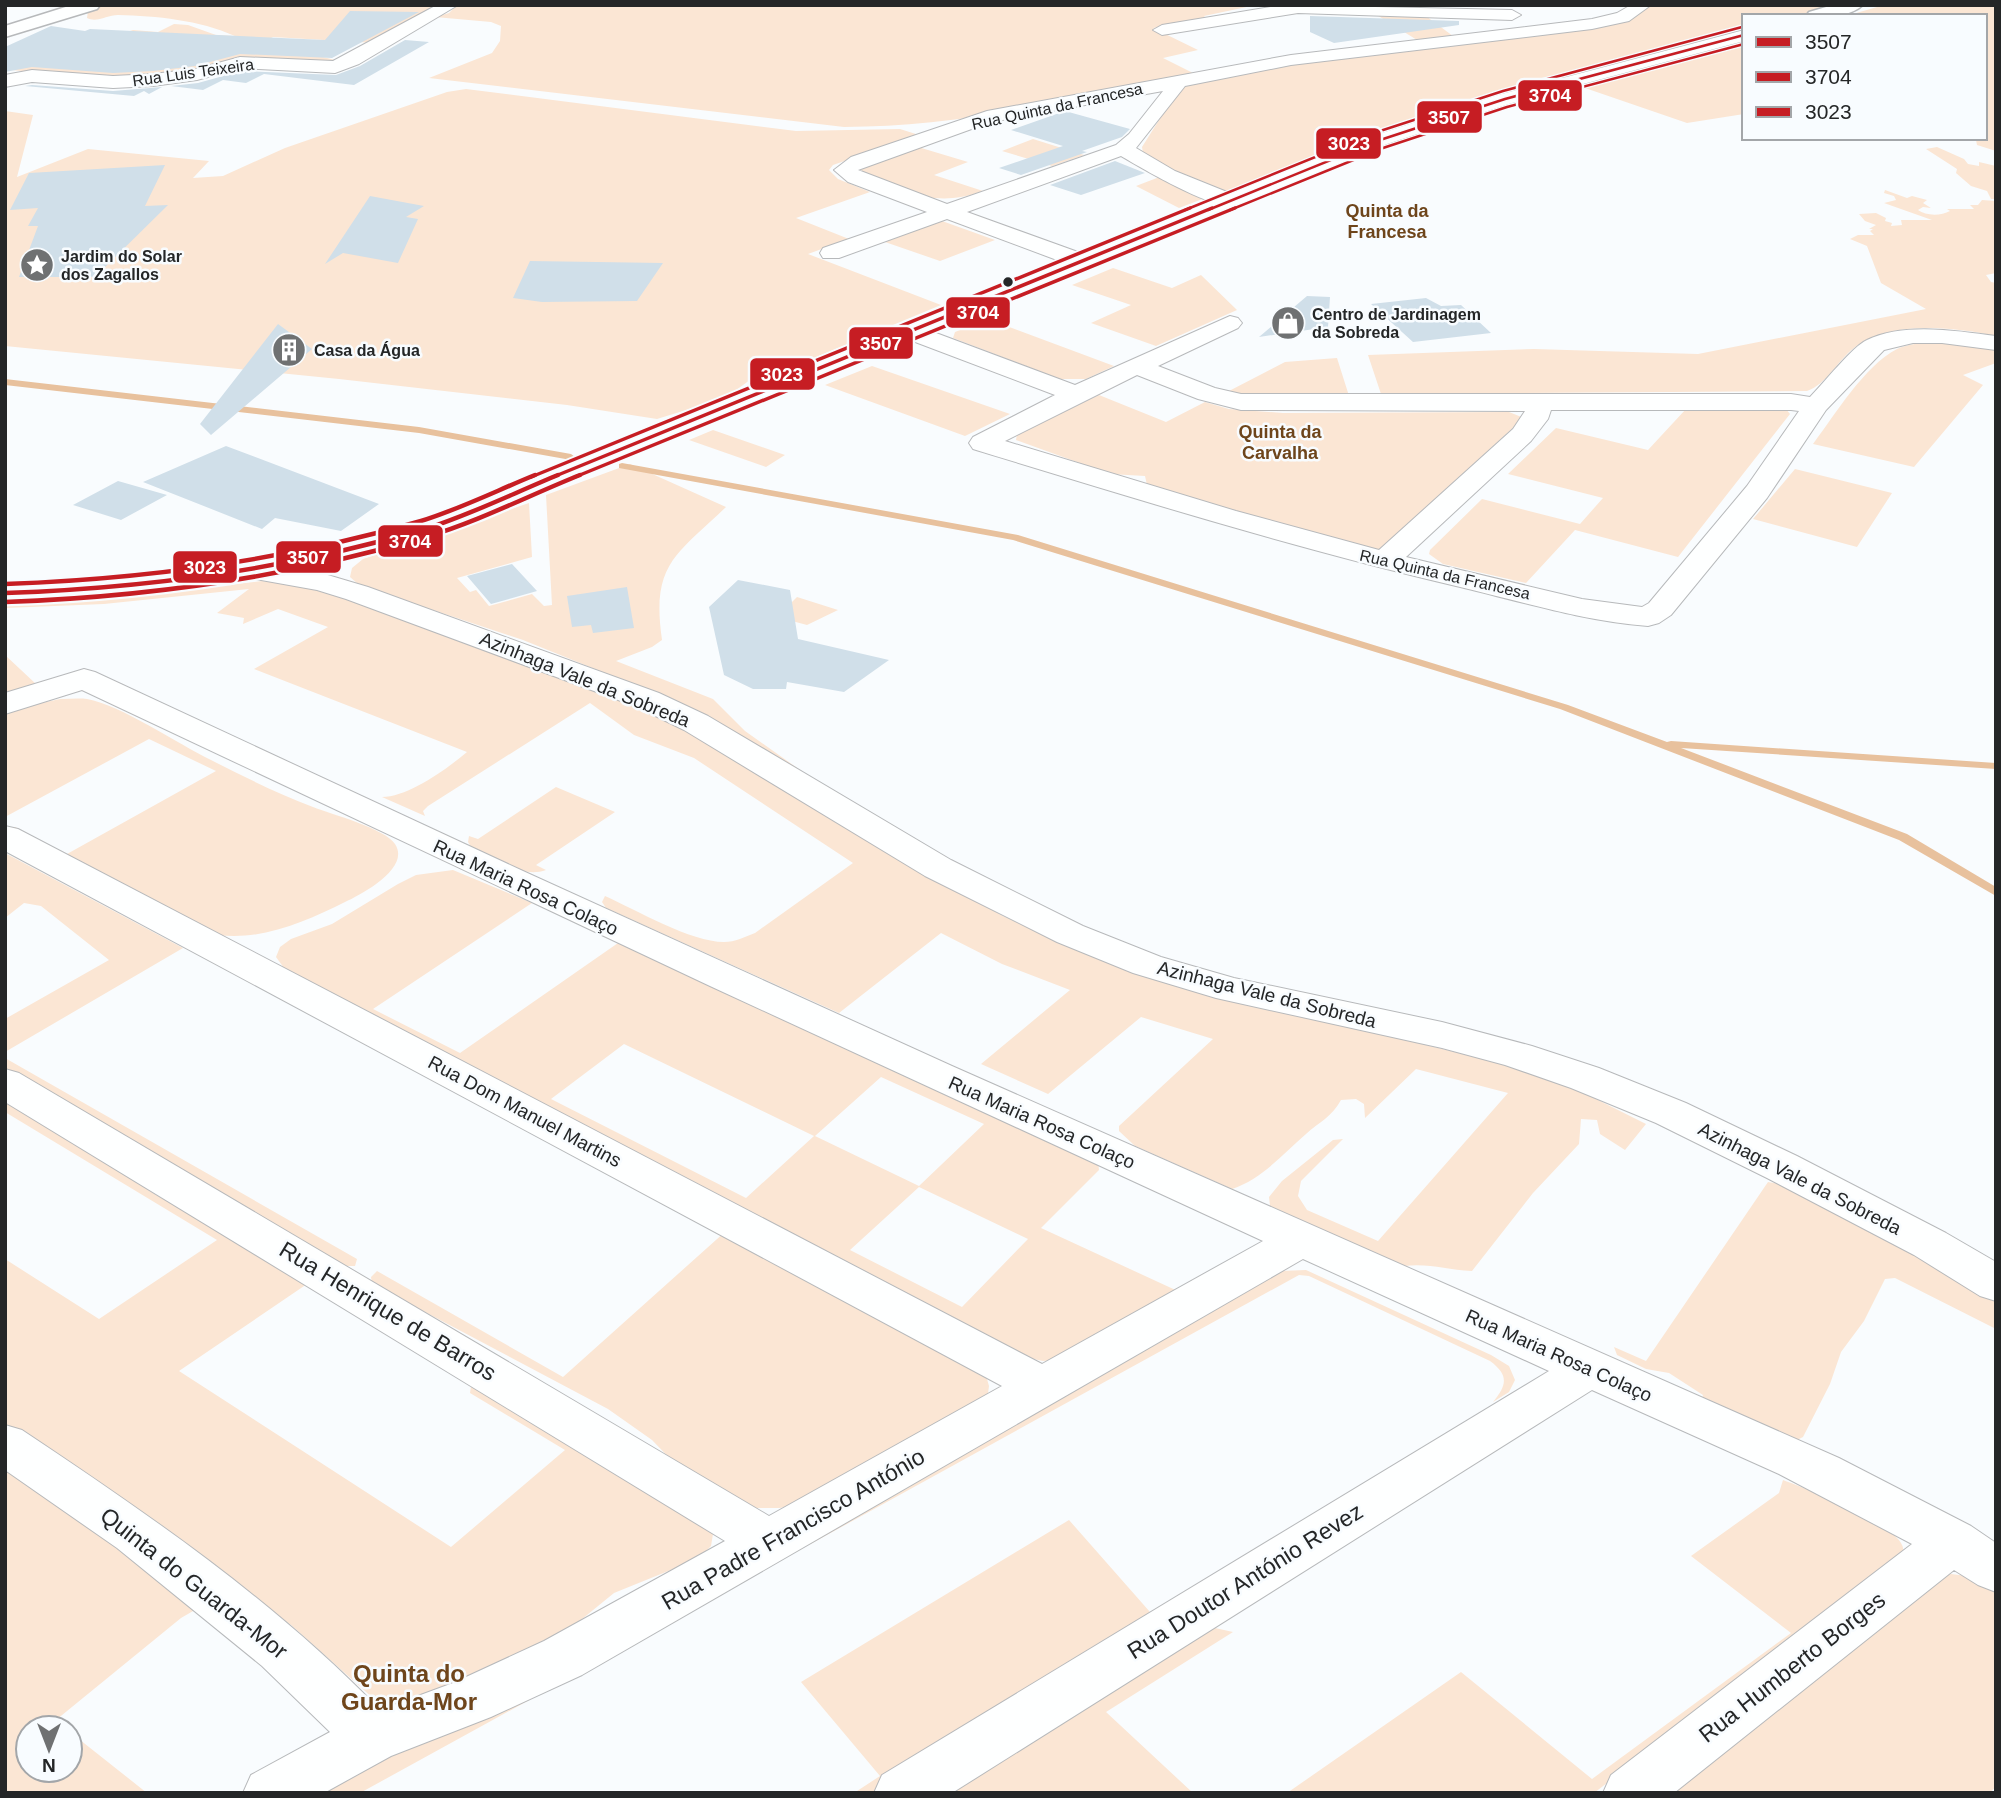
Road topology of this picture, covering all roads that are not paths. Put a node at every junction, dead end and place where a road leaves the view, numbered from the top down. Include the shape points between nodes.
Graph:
1 (91, 5) edge
2 (450, 5) edge
3 (1643, 5) edge
4 (1854, 5) edge
5 (1822, 14) edge
6 (1592, 24) junction
7 (1162, 30) dead end
8 (5, 32) edge
9 (1742, 36) edge
10 (5, 81) edge
11 (1179, 82) junction
12 (1123, 149) junction
13 (1229, 201) junction
14 (945, 212) junction
15 (831, 253) dead end
16 (1081, 261) junction
17 (1230, 323) dead end
18 (911, 332) junction
19 (1996, 343) edge
20 (1137, 366) junction
21 (1076, 394) junction
22 (1821, 400) junction
23 (1537, 401) junction
24 (349, 551) junction
25 (1384, 561) junction
26 (256, 571) junction
27 (5, 593) edge
28 (357, 593) junction
29 (5, 704) edge
30 (5, 837) edge
31 (5, 1083) edge
32 (1302, 1239) junction
33 (1996, 1284) edge
34 (1589, 1369) junction
35 (1045, 1387) junction
36 (5, 1444) edge
37 (1953, 1541) junction
38 (770, 1542) junction
39 (1996, 1570) edge
40 (370, 1738) junction
41 (271, 1793) edge
42 (902, 1793) edge
43 (1632, 1793) edge

1 - 8 main road
2 - 10 street, Rua Luis Teixeira via 335,67 240,62 197,75 153,80 32,76
3 - 6 street, Rua Quinta da Francesa via 1623,18
4 - 5 main road
6 - 7 street via 1510,15 1307,7
6 - 11 street, Rua Quinta da Francesa via 1291,60
9 - 13 main road via 1439,119
11 - 12 street, Rua Quinta da Francesa
11 - 14 street, Rua Quinta da Francesa via 987,117 858,161 844,170
12 - 13 street via 1168,175
12 - 14 street, Rua Quinta da Francesa
13 - 16 main road
14 - 15 street, Rua Quinta da Francesa
14 - 16 street, Rua Quinta da Francesa
16 - 18 main road
17 - 20 street
18 - 21 street
18 - 24 main road via 428,528
19 - 22 street via 1941,336 1875,345
20 - 21 street
20 - 23 street via 1241,402
21 - 25 street, Rua Quinta da Francesa via 982,443
22 - 23 street
22 - 25 street, Rua Quinta da Francesa via 1757,492 1660,609 1648,617 1605,612
23 - 25 street via 1540,410 1522,435
24 - 26 main road
24 - 28 street via 341,571
26 - 27 main road via 118,588
26 - 28 street, Azinhaga Vale da Sobreda
28 - 33 street, Azinhaga Vale da Sobreda via 567,668 696,723 939,868 1070,934 1147,965 1230,989 1455,1038 1585,1078 1782,1167
29 - 32 street, Rua Maria Rosa Colaço via 84,679 441,849
30 - 35 street, Rua Dom Manuel Martins
31 - 38 street, Rua Henrique de Barros
32 - 34 street, Rua Maria Rosa Colaço
32 - 35 street, Rua Padre Francisco António
34 - 37 street, Rua Maria Rosa Colaço via 1872,1496
34 - 42 street, Rua Doutor António Revez
35 - 38 street, Rua Padre Francisco António
36 - 40 street, Quinta do Guarda-Mor via 135,1533 281,1650
37 - 39 street, Rua Maria Rosa Colaço
37 - 43 street, Rua Humberto Borges
38 - 40 street, Rua Padre Francisco António via 563,1658 472,1700
40 - 41 street, Rua Padre Francisco António

